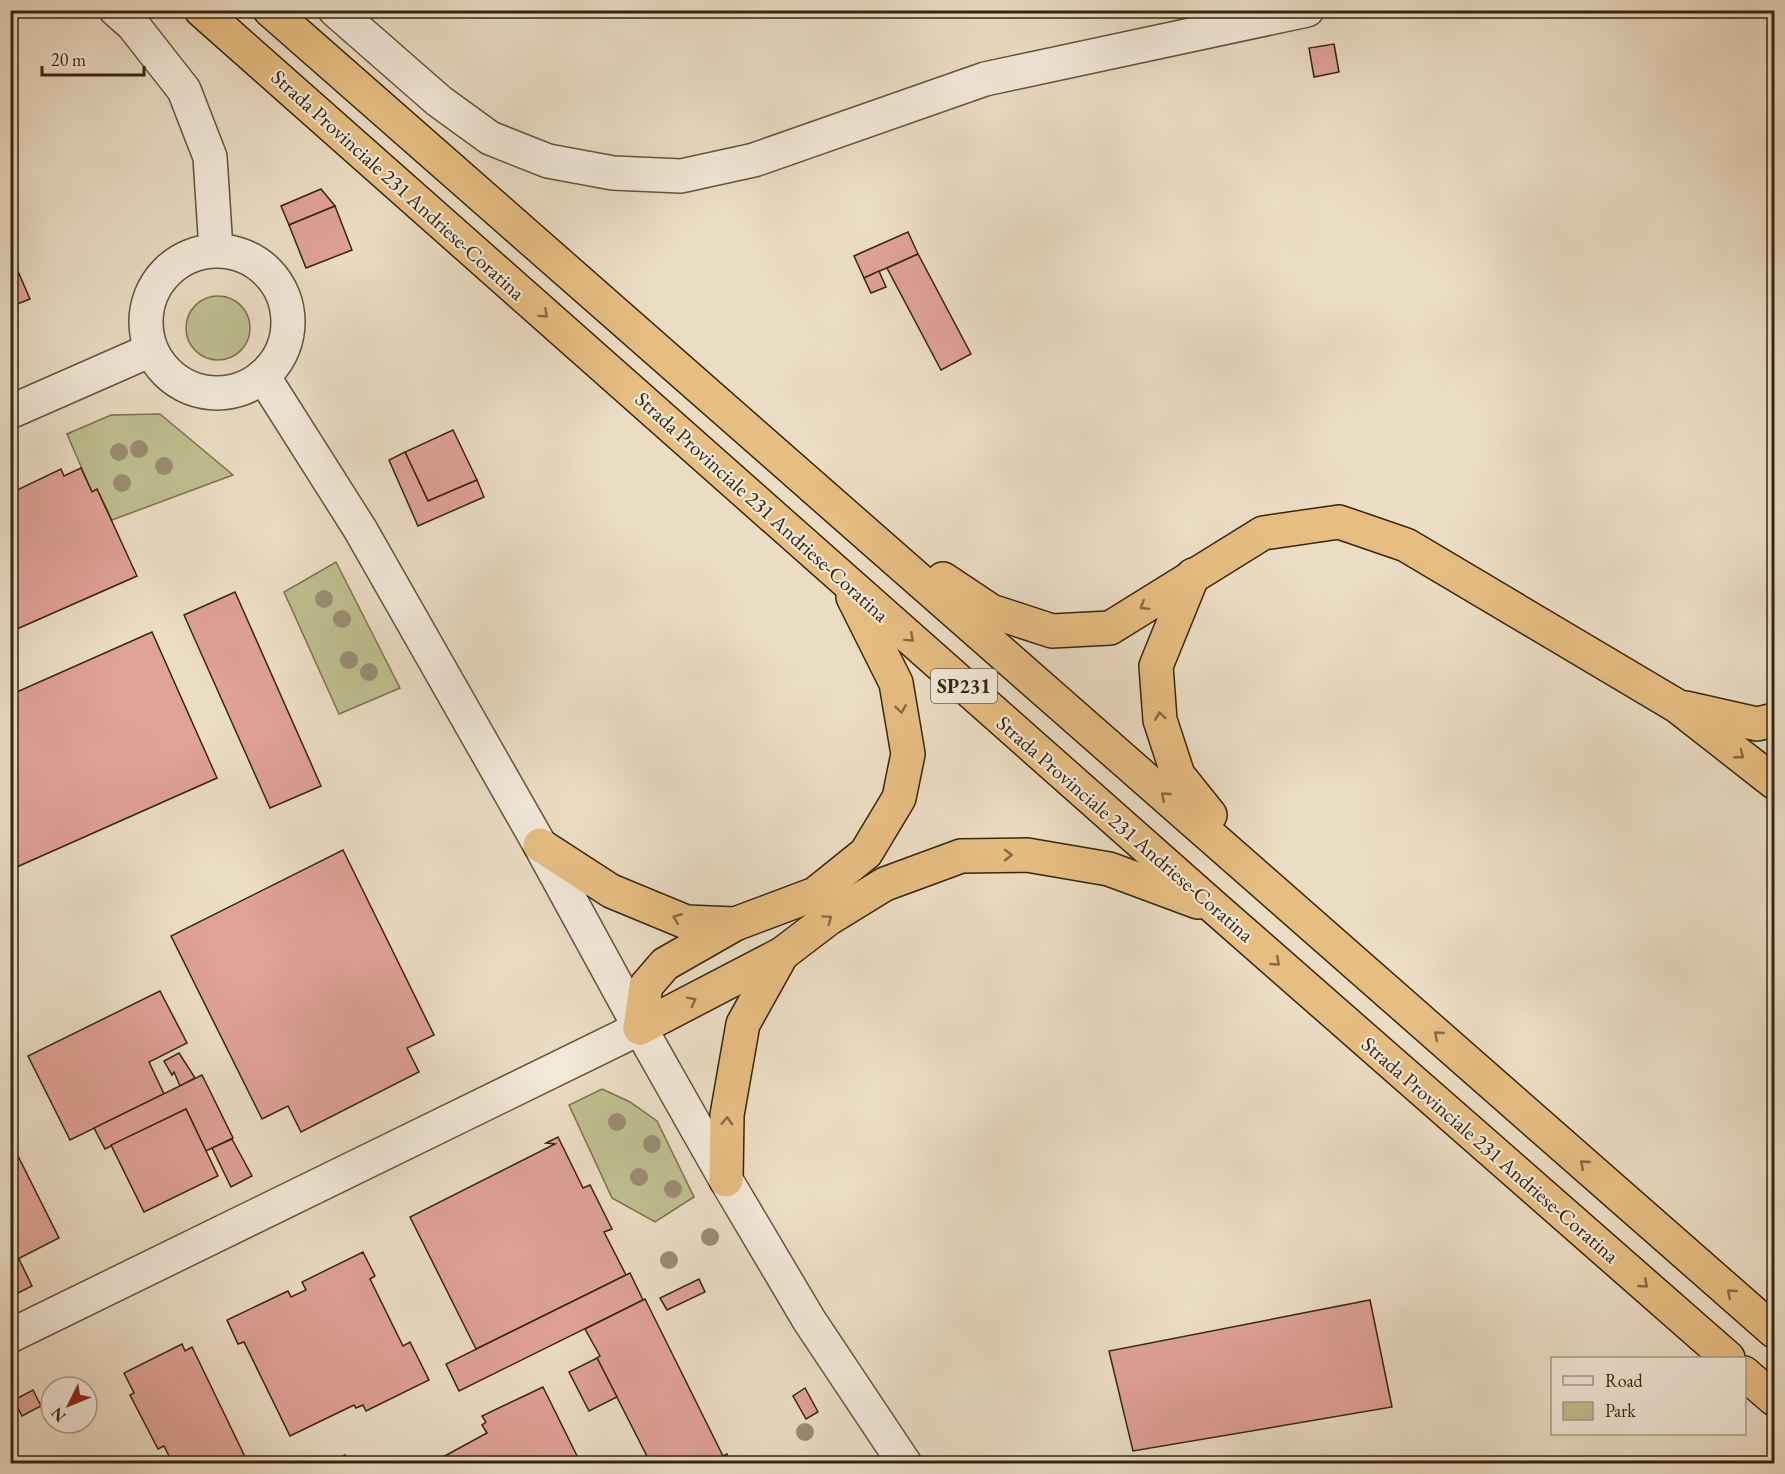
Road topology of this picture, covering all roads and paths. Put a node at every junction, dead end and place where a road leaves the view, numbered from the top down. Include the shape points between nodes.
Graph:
1 (116, 10) edge
2 (201, 10) edge
3 (270, 10) edge
4 (334, 10) edge
5 (1306, 10) edge
6 (216, 250) junction
7 (151, 350) junction
8 (263, 376) junction
9 (10, 412) edge
10 (825, 499) junction
11 (1193, 575) junction
12 (844, 579) junction
13 (1677, 706) junction
14 (1769, 725) edge
15 (1774, 782) edge
16 (540, 845) junction
17 (1268, 886) junction
18 (1215, 908) junction
19 (735, 924) junction
20 (782, 954) junction
21 (640, 1028) junction
22 (726, 1180) junction
23 (1774, 1331) edge
24 (10, 1336) edge
25 (1726, 1357) edge
26 (1746, 1374) edge
27 (1774, 1399) edge
28 (905, 1464) edge

1 - 6 street via 133,25 184,90 210,157
2 -> 12 highway, Strada Provinciale 231 Andriese-Coratina / SP231
3 - 10 highway, SP231
4 - 5 street via 438,101 490,138 548,161 613,173 681,176 754,160 985,79
6 - 7 street via 192,254 172,266 156,283 147,304 145,328
6 - 8 street via 240,254 262,266 279,285 287,309 288,333 279,357
7 - 8 street via 163,369 180,383 201,392 223,393 244,388
7 - 9 street
8 - 16 street via 360,529
11 -> 10 highway via 1110,628 1052,631 991,611
17 -> 10 highway, SP231
11 - 13 highway via 1263,533 1339,522 1406,545
17 -> 11 highway via 1178,775 1160,720 1156,666
12 -> 18 highway, Strada Provinciale 231 Andriese-Coratina / SP231
12 -> 19 highway via 896,683 908,754 899,798 866,853 815,894
13 - 14 highway
13 -> 15 highway
19 -> 16 highway via 686,922 611,891
16 - 21 street
23 -> 17 highway, SP231
20 -> 18 highway via 828,919 885,884 961,856 1027,855 1109,869
18 -> 25 highway, Strada Provinciale 231 Andriese-Coratina / SP231
19 - 21 highway via 665,964 646,986
21 -> 20 highway
22 -> 20 highway via 727,1115 743,1024
21 - 22 street
21 - 24 street
22 - 28 street via 809,1320
26 - 27 highway

